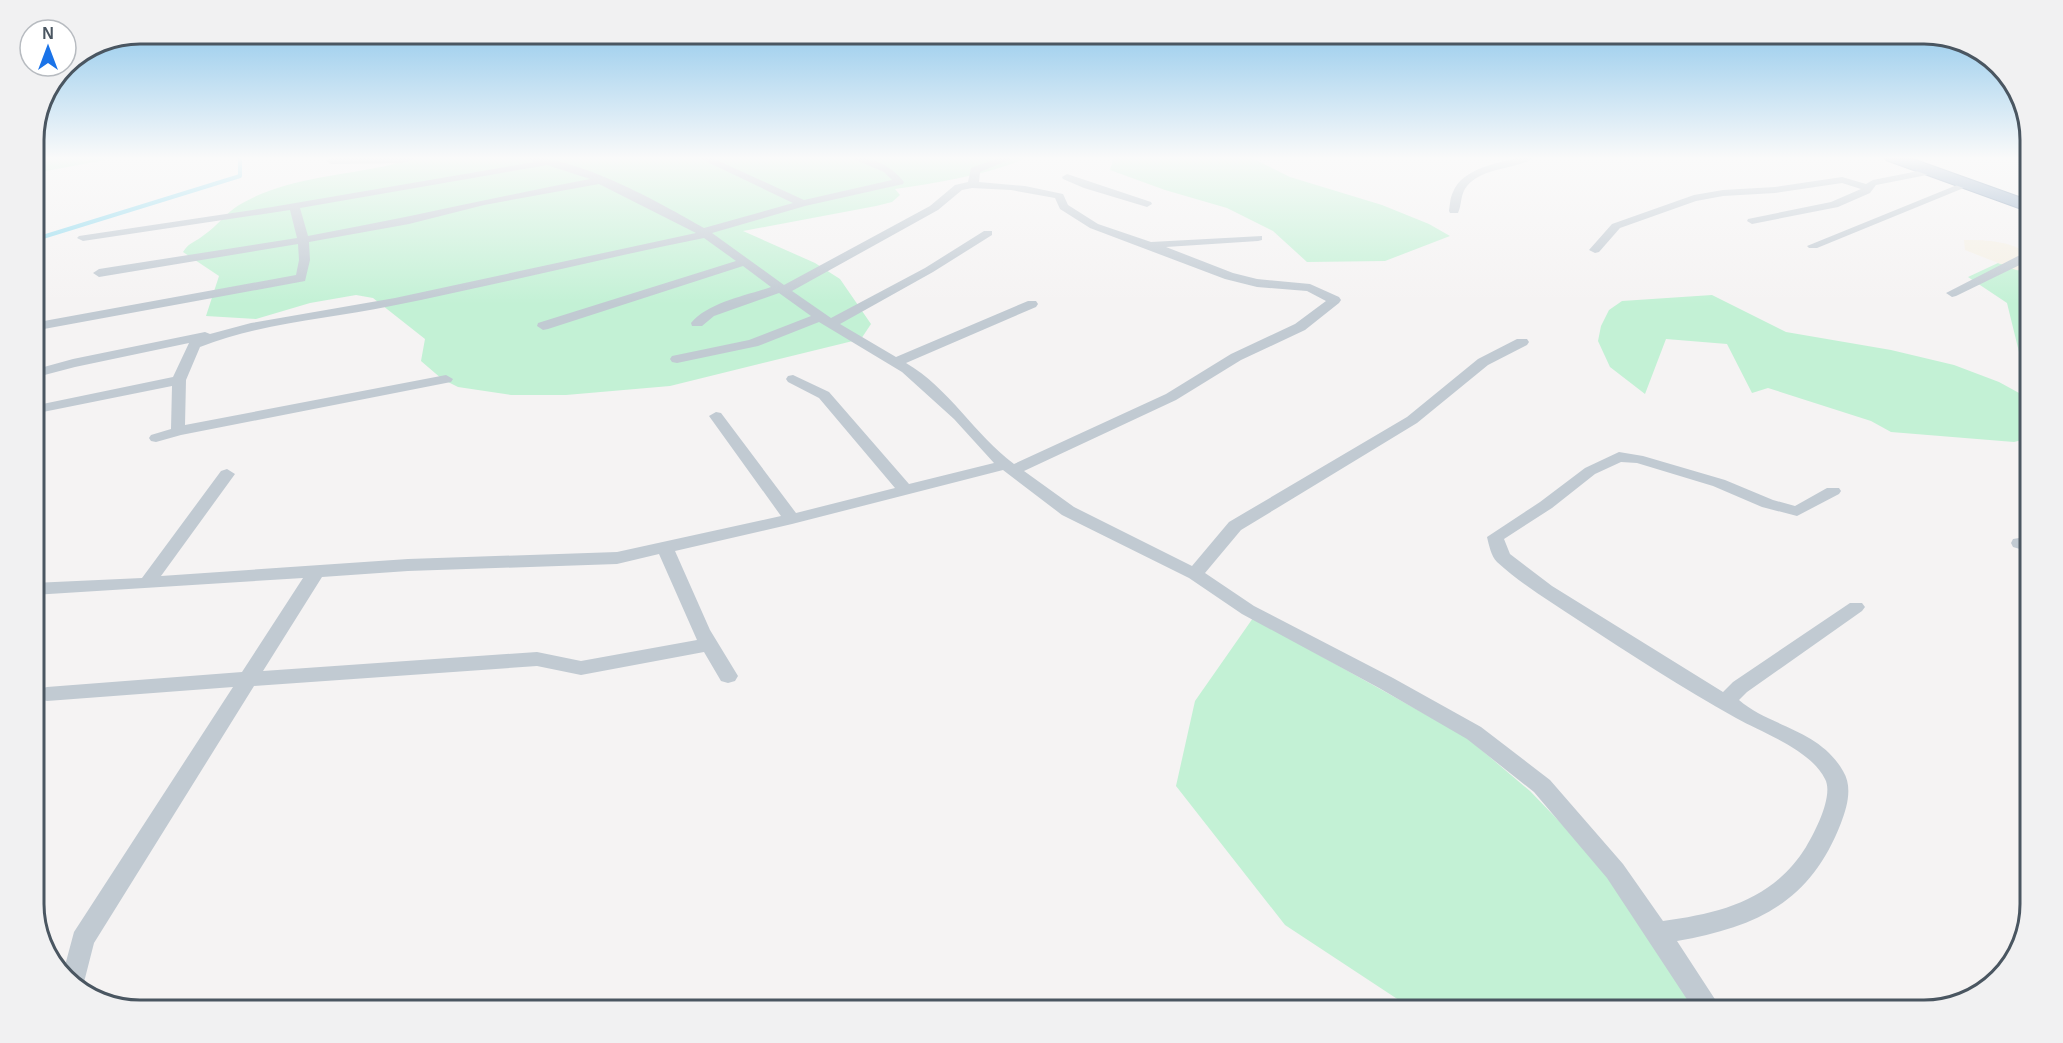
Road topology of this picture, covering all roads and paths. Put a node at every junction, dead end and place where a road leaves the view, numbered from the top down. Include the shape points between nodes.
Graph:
1 (294, 206) joint
2 (469, 206) edge
3 (653, 206) edge
4 (794, 206) edge
5 (938, 206) edge
6 (1063, 206) edge
7 (1455, 206) edge
8 (1673, 206) edge
9 (1830, 206) edge
10 (1914, 206) edge
11 (1454, 211) dead end
12 (1752, 221) dead end
13 (705, 233) junction
14 (988, 233) dead end
15 (83, 238) dead end
16 (1258, 238) dead end
17 (303, 239) junction
18 (1150, 245) junction
19 (1813, 246) dead end
20 (1595, 250) dead end
21 (2019, 259) edge
22 (744, 262) junction
23 (99, 273) dead end
24 (782, 289) junction
25 (1952, 293) dead end
26 (1032, 304) dead end
27 (826, 320) junction
28 (697, 323) dead end
29 (44, 325) edge
30 (543, 326) dead end
31 (218, 334) junction
32 (1522, 342) dead end
33 (677, 359) dead end
34 (896, 362) junction
35 (44, 371) edge
36 (446, 378) dead end
37 (793, 379) dead end
38 (179, 380) junction
39 (44, 409) edge
40 (716, 416) dead end
41 (178, 431) junction
42 (156, 438) dead end
43 (1009, 467) junction
44 (227, 474) dead end
45 (906, 490) junction
46 (1833, 491) dead end
47 (792, 519) junction
48 (665, 547) junction
49 (315, 572) junction
50 (1196, 574) junction
51 (147, 583) junction
52 (44, 588) edge
53 (1856, 607) dead end
54 (707, 645) junction
55 (728, 676) dead end
56 (248, 678) junction
57 (46, 694) dead end
58 (1733, 707) junction
59 (1659, 933) junction
60 (75, 975) edge
61 (1703, 1000) edge

1 - 15 street
1 - 17 street
2 - 17 street via 409,221
3 - 13 street
4 - 13 street
5 - 24 street
6 - 18 street via 1094,226
7 - 11 street
8 - 20 street via 1616,226
9 - 12 street
10 - 19 street
13 - 22 street
13 - 31 street via 349,311
14 - 27 street via 929,270
16 - 18 street
17 - 23 street
17 - 29 street via 305,267 301,278
18 - 43 street via 1229,276 1310,288 1335,300 1300,327 1236,357 1171,397
21 - 25 street
22 - 24 street
22 - 30 street
24 - 27 street
24 - 28 street via 710,313
26 - 34 street
27 - 33 street via 753,343
27 - 34 street
31 - 35 street
31 - 38 street via 194,345
32 - 50 street via 1483,362 1412,420 1236,526
34 - 43 street via 959,416 994,456
36 - 41 street
37 - 45 street via 824,395
38 - 39 street
38 - 41 street
40 - 47 street
41 - 42 street
43 - 45 street
43 - 50 street via 1068,511
44 - 51 street
45 - 47 street
46 - 58 street via 1797,511 1768,504 1719,483 1619,457 1590,471 1495,537 1502,557 1546,590
47 - 48 street
48 - 49 street via 617,558
48 - 54 street
49 - 51 street
49 - 56 street
50 - 59 street via 1248,610 1474,733 1542,786 1615,871
51 - 52 street
53 - 58 street via 1740,687 1728,699
54 - 55 street
54 - 56 street via 581,668 537,659
56 - 57 street
56 - 60 street via 83,940
58 - 59 street via 1822,757 1837,777 1838,800 1832,821 1804,869 1758,908
59 - 61 street

